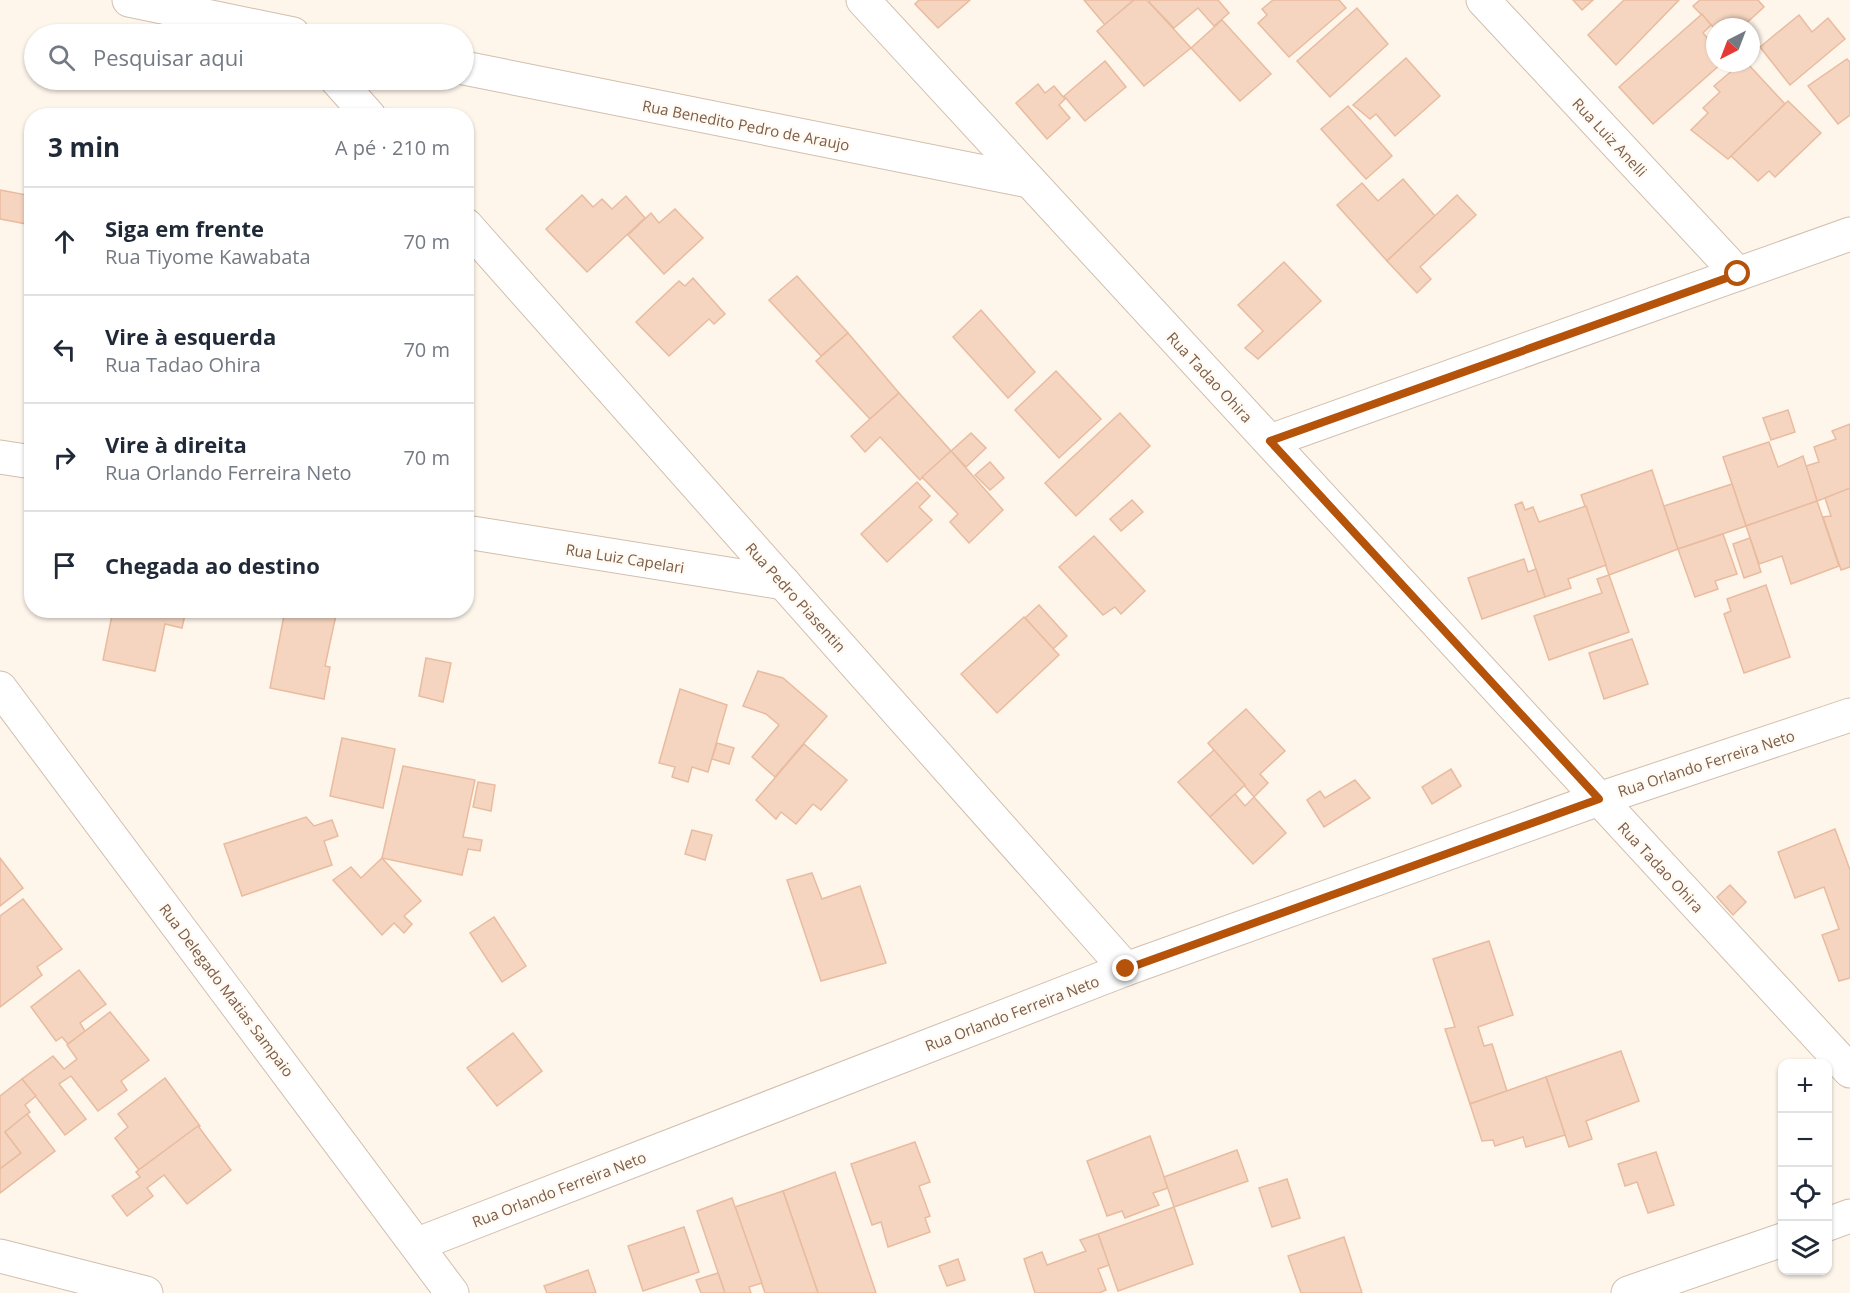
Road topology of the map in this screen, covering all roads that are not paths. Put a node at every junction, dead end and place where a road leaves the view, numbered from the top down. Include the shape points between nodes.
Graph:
1 (129, 0) edge
2 (863, 0) edge
3 (1483, 0) edge
4 (245, 24) edge
5 (474, 70) edge
6 (347, 90) edge
7 (362, 108) edge
8 (1029, 181) junction
9 (474, 234) edge
10 (1850, 234) edge
11 (1738, 274) junction
12 (1270, 441) junction
13 (0, 457) edge
14 (24, 461) edge
15 (474, 533) edge
16 (784, 583) junction
17 (0, 688) edge
18 (1850, 715) edge
19 (1599, 799) junction
20 (1126, 969) junction
21 (1850, 1071) edge
22 (1850, 1216) edge
23 (1832, 1222) edge
24 (1778, 1241) edge
25 (418, 1244) junction
26 (0, 1256) edge
27 (146, 1293) edge
28 (452, 1293) edge
29 (1628, 1293) edge

1 - 4 street
2 - 8 street, Rua Tadao Ohira
3 - 11 street, Rua Luiz Anelli
5 - 8 street, Rua Benedito Pedro de Araujo
6 - 7 street
8 - 12 street, Rua Tadao Ohira
9 - 16 street, Rua Pedro Piasentin
10 - 11 street
11 - 12 street
12 - 19 street, Rua Tadao Ohira
13 - 14 street
15 - 16 street, Rua Luiz Capelari
16 - 20 street, Rua Pedro Piasentin
17 - 25 street, Rua Delegado Matias Sampaio
18 - 19 street, Rua Orlando Ferreira Neto
19 - 20 street, Rua Orlando Ferreira Neto
19 - 21 street, Rua Tadao Ohira
20 - 25 street, Rua Orlando Ferreira Neto
22 - 23 street
24 - 29 street
25 - 28 street, Rua Delegado Matias Sampaio
26 - 27 street

